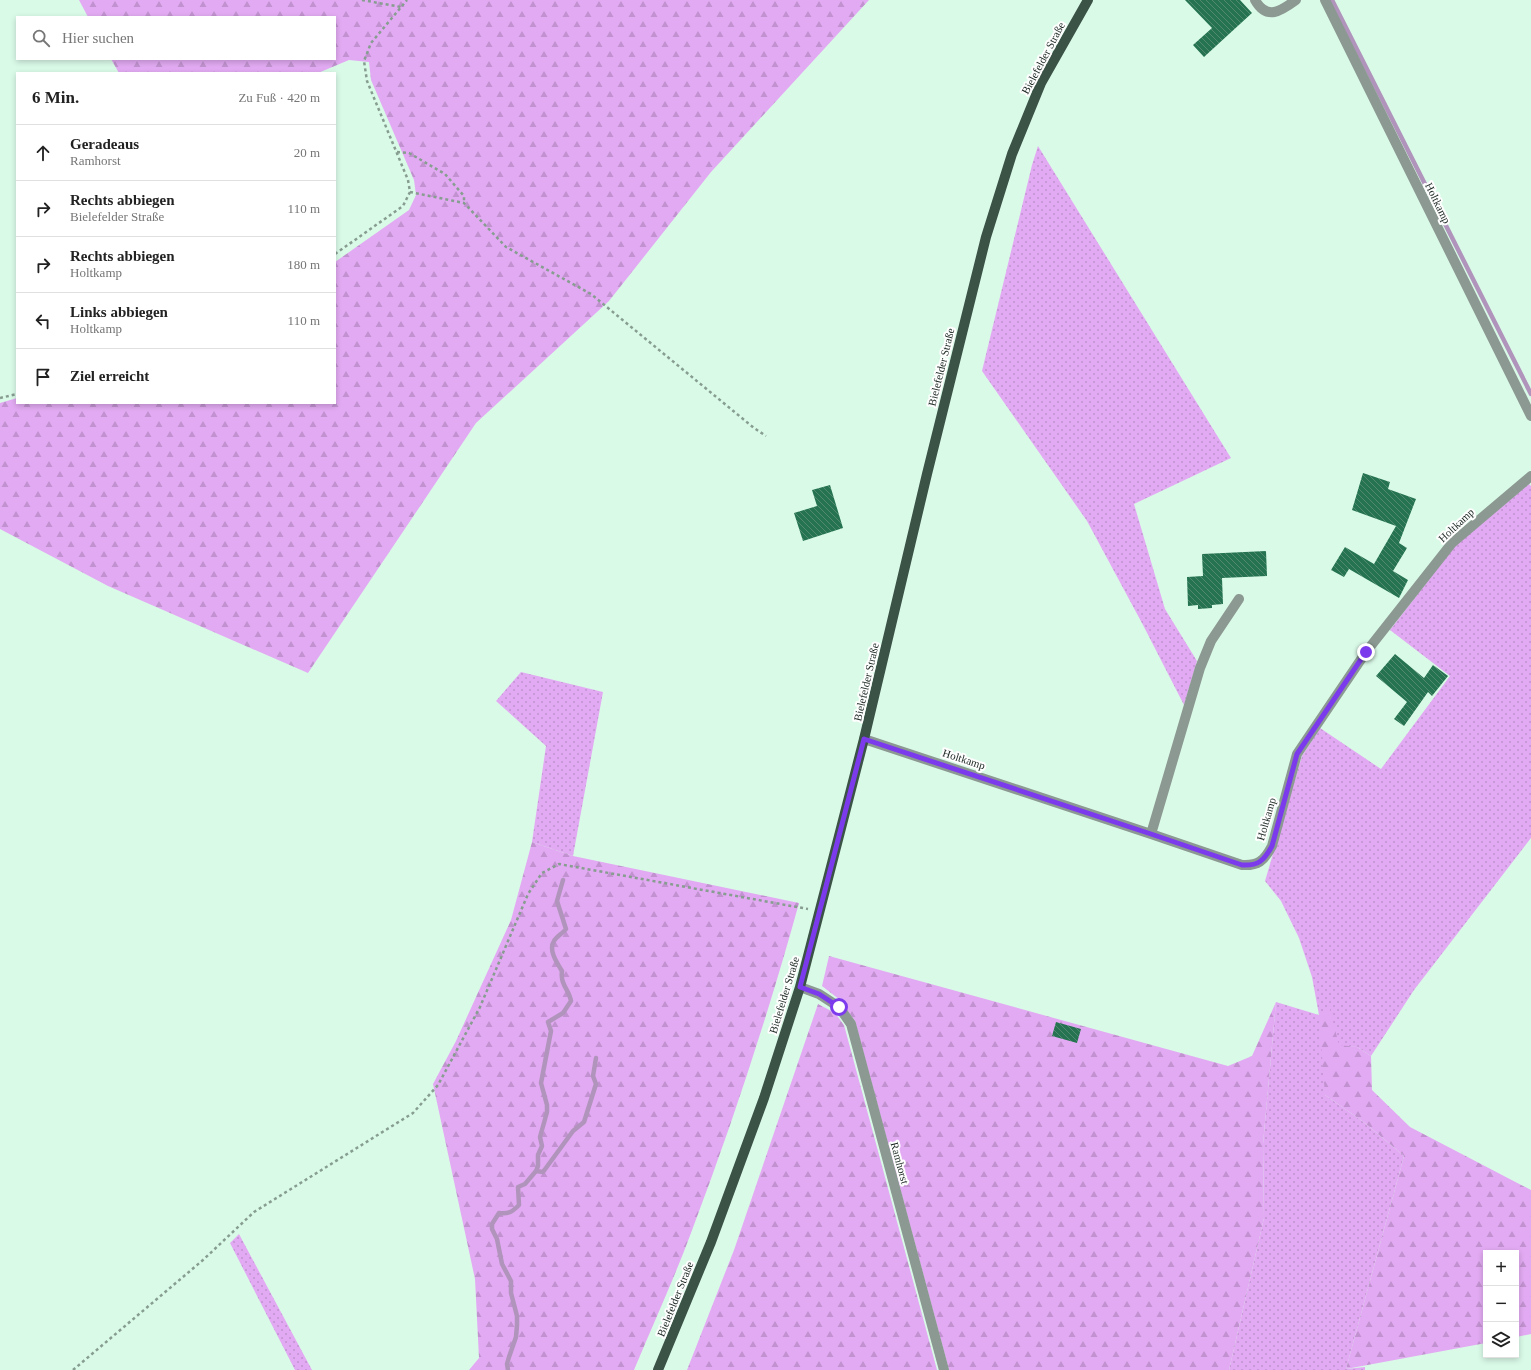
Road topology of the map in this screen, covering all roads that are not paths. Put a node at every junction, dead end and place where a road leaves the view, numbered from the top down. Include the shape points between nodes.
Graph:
1 (1088, 0) edge
2 (1255, 0) edge
3 (1296, 0) edge
4 (1325, 0) edge
5 (1531, 416) edge
6 (1531, 476) edge
7 (1239, 599) dead end
8 (864, 739) junction
9 (1151, 834) junction
10 (800, 987) junction
11 (658, 1370) edge
12 (944, 1370) edge

1 - 8 main road, Bielefelder Straße via 1042,83 1012,154 986,237
2 - 3 street via 1259,8 1267,12 1281,12
4 - 5 street, Holtkamp
6 - 9 street, Holtkamp via 1452,543 1366,652 1297,754 1272,846 1266,856 1253,865 1242,865
7 - 9 street via 1211,641 1200,668
8 - 9 street, Holtkamp
8 - 10 main road, Bielefelder Straße
10 - 11 main road, Bielefelder Straße via 764,1098 711,1242
10 - 12 street, Ramhorst via 819,994 839,1007 851,1024

